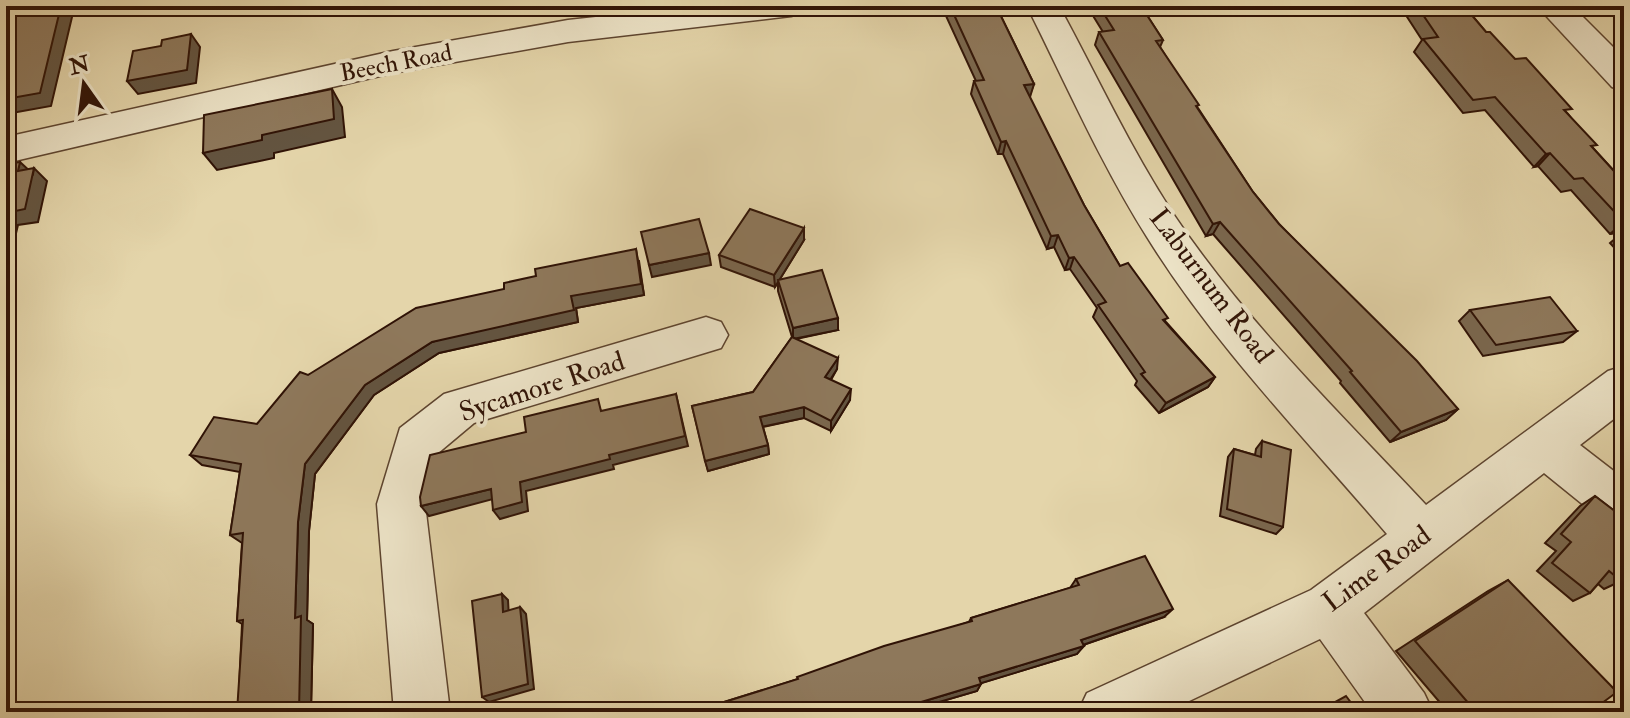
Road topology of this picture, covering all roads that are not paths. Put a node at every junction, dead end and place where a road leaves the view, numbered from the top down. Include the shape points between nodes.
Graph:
1 (791, 6) edge
2 (1043, 6) edge
3 (1553, 6) edge
4 (1624, 79) edge
5 (6, 150) edge
6 (706, 335) dead end
7 (1624, 385) edge
8 (1545, 445) junction
9 (1624, 508) edge
10 (1422, 537) junction
11 (1329, 608) junction
12 (422, 712) edge
13 (1106, 712) edge
14 (1405, 712) edge

1 - 5 street, Beech Road via 568,31 393,62
2 - 10 street, Laburnum Road via 1146,201 1181,256
3 - 4 street
6 - 12 street, Sycamore Road via 460,408 416,443 401,504
7 - 8 street, Lime Road
8 - 9 street
8 - 10 street, Lime Road
10 - 11 street, Lime Road
11 - 13 street, Lime Road
11 - 14 street

